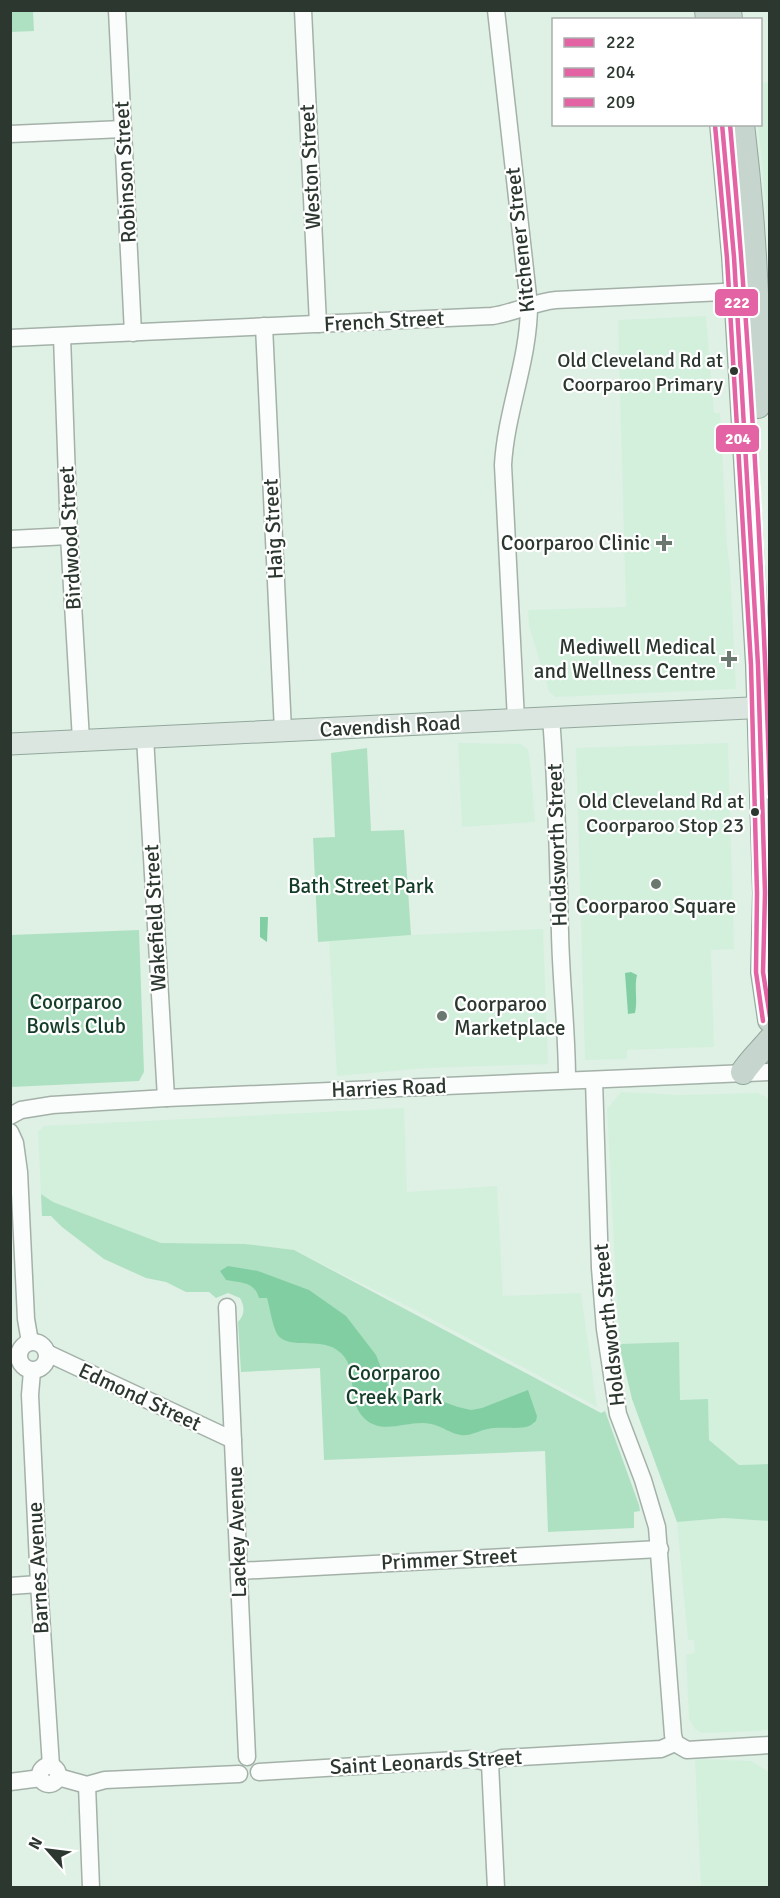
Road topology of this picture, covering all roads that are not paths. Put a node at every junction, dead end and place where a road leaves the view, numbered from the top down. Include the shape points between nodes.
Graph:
1 (117, 10) edge
2 (303, 10) edge
3 (496, 10) edge
4 (722, 126) edge
5 (742, 126) edge
6 (123, 129) junction
7 (10, 134) edge
8 (745, 291) junction
9 (529, 305) junction
10 (318, 324) junction
11 (264, 326) junction
12 (133, 333) junction
13 (62, 336) junction
14 (10, 338) edge
15 (69, 536) junction
16 (10, 539) edge
17 (770, 597) edge
18 (765, 707) edge
19 (551, 718) junction
20 (516, 720) junction
21 (283, 731) junction
22 (145, 737) junction
23 (81, 740) junction
24 (10, 744) edge
25 (770, 1020) edge
26 (770, 1040) edge
27 (743, 1072) junction
28 (770, 1072) edge
29 (567, 1080) junction
30 (594, 1080) junction
31 (166, 1098) junction
32 (10, 1116) edge
33 (10, 1132) edge
34 (227, 1307) dead end
35 (30, 1342) junction
36 (47, 1353) junction
37 (32, 1371) junction
38 (233, 1440) junction
39 (660, 1549) junction
40 (239, 1571) junction
41 (39, 1584) junction
42 (10, 1587) edge
43 (675, 1743) junction
44 (770, 1745) edge
45 (247, 1757) junction
46 (489, 1763) junction
47 (259, 1772) junction
48 (50, 1773) junction
49 (239, 1774) junction
50 (10, 1782) edge
51 (87, 1785) junction
52 (91, 1887) edge
53 (496, 1887) edge

1 - 6 street, Robinson Street
2 - 10 street, Weston Street
3 - 9 street, Kitchener Street
4 - 8 highway
5 - 8 highway via 752,215
6 - 7 street
6 - 12 street, Robinson Street
8 - 9 street, French Street via 556,300
8 - 17 highway
8 - 18 highway
9 - 10 street, French Street via 492,316
9 - 20 street, Kitchener Street via 526,346 502,465
10 - 11 street, French Street
11 - 12 street, French Street
11 - 21 street, Haig Street
12 - 13 street, French Street
13 - 14 street, French Street
13 - 15 street, Birdwood Street
15 - 16 street
15 - 23 street, Birdwood Street
18 - 19 main road, Cavendish Road
18 - 25 highway via 763,972
19 - 20 main road, Cavendish Road
19 - 29 street, Holdsworth Street
20 - 21 main road, Cavendish Road
21 - 22 main road, Cavendish Road
22 - 23 main road, Cavendish Road
22 - 31 street, Wakefield Street
23 - 24 main road, Cavendish Road
26 - 27 highway
27 - 28 street, Harries Road
27 - 30 street, Harries Road
29 - 30 street, Harries Road
29 - 31 street, Harries Road
30 - 39 street, Holdsworth Street via 605,1329 618,1414 653,1510
31 - 32 street, Harries Road via 31,1107
33 - 35 street via 19,1172
34 - 38 street, Lackey Avenue
35 - 36 street via 39,1343
35 - 37 street via 20,1350 18,1359
36 - 37 street via 44,1366
36 - 38 street, Edmond Street
37 - 41 street, Barnes Avenue
38 - 40 street, Lackey Avenue
39 - 40 street, Primmer Street
39 - 43 street, Holdsworth Street
40 - 45 street, Lackey Avenue
41 - 42 street
41 - 48 street, Barnes Avenue
43 - 44 street, Saint Leonards Street via 687,1750
43 - 46 street, Saint Leonards Street via 661,1749 502,1758
45 - 47 street via 256,1760
45 - 49 street via 238,1765
46 - 47 street, Saint Leonards Street via 472,1759
46 - 53 street
47 - 49 street via 250,1780
48 - 50 street
48 - 51 street
49 - 51 street via 105,1780
51 - 52 street

